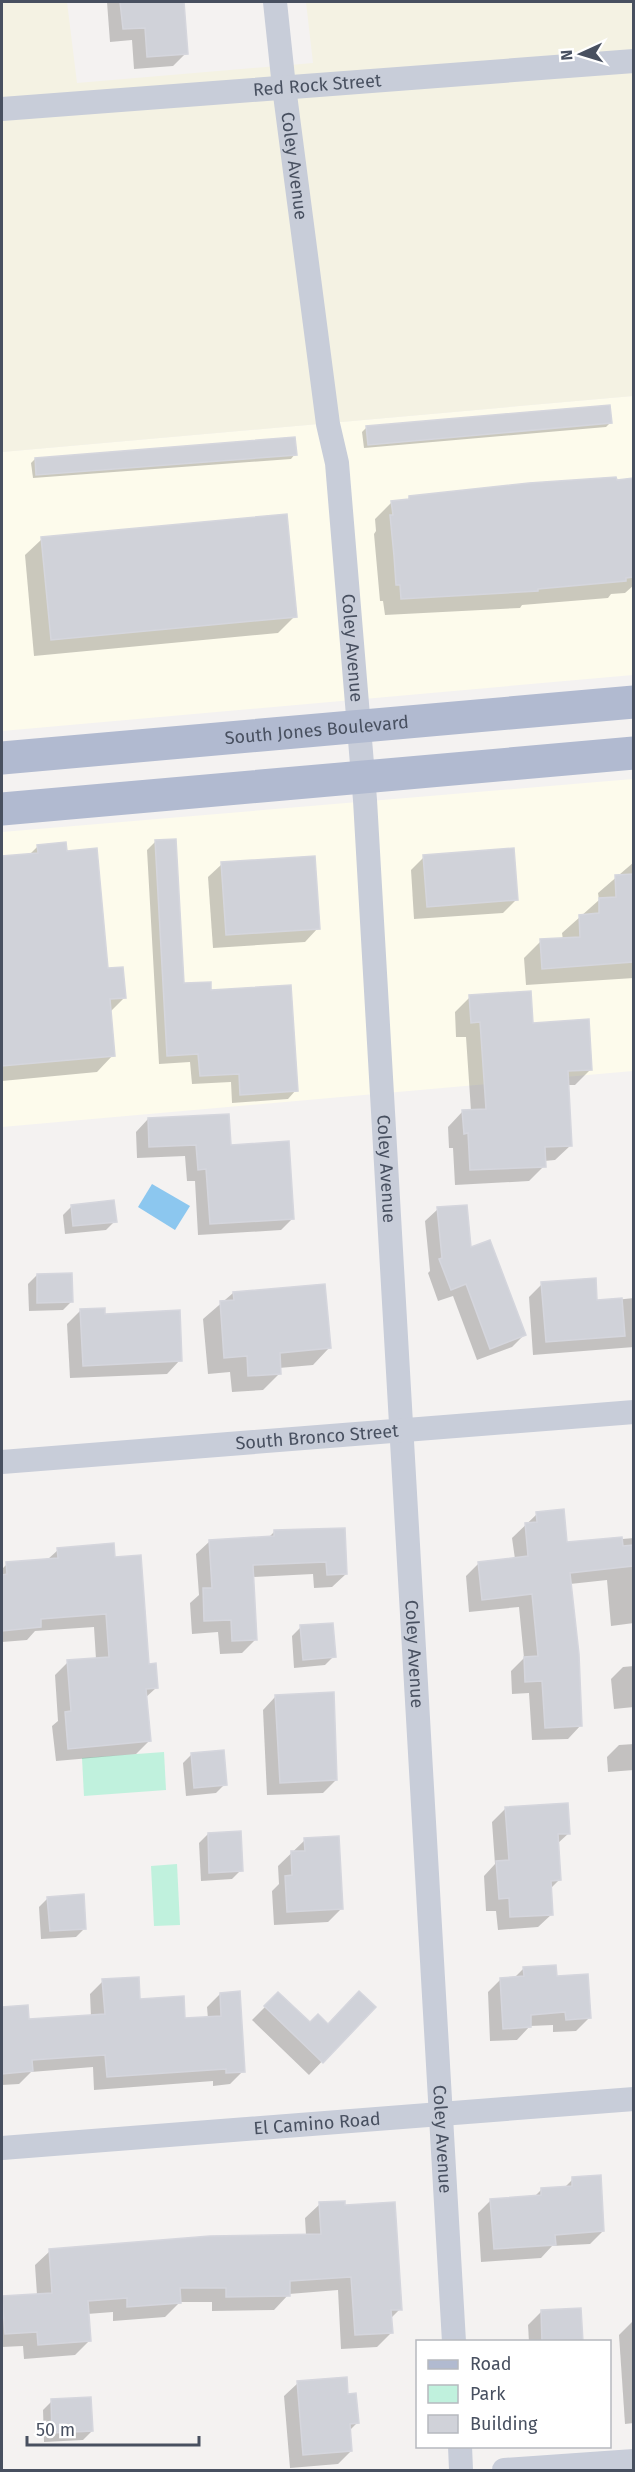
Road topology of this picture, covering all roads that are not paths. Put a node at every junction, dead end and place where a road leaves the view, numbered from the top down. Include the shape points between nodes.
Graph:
1 (275, 2) edge
2 (633, 61) edge
3 (284, 87) junction
4 (2, 110) edge
5 (633, 702) edge
6 (359, 726) junction
7 (633, 753) edge
8 (2, 758) edge
9 (363, 777) junction
10 (2, 809) edge
11 (633, 1412) edge
12 (403, 1432) junction
13 (2, 1462) edge
14 (633, 2099) edge
15 (441, 2113) junction
16 (2, 2148) edge
17 (454, 2340) edge
18 (460, 2448) edge
19 (633, 2461) edge
20 (461, 2470) edge
21 (504, 2470) edge

1 - 3 street, Coley Avenue
2 - 3 street, Red Rock Street
3 - 4 street, Red Rock Street
3 - 6 street, Coley Avenue via 328,423 337,463
5 - 6 main road, South Jones Boulevard
6 - 8 main road, South Jones Boulevard
6 - 9 street, Coley Avenue
7 - 9 main road
9 - 10 main road
9 - 12 street, Coley Avenue
11 - 12 street, South Bronco Street
12 - 13 street, South Bronco Street
12 - 15 street, Coley Avenue
14 - 15 street, El Camino Road
15 - 16 street, El Camino Road
15 - 17 street, Coley Avenue
18 - 20 street
19 - 21 street

